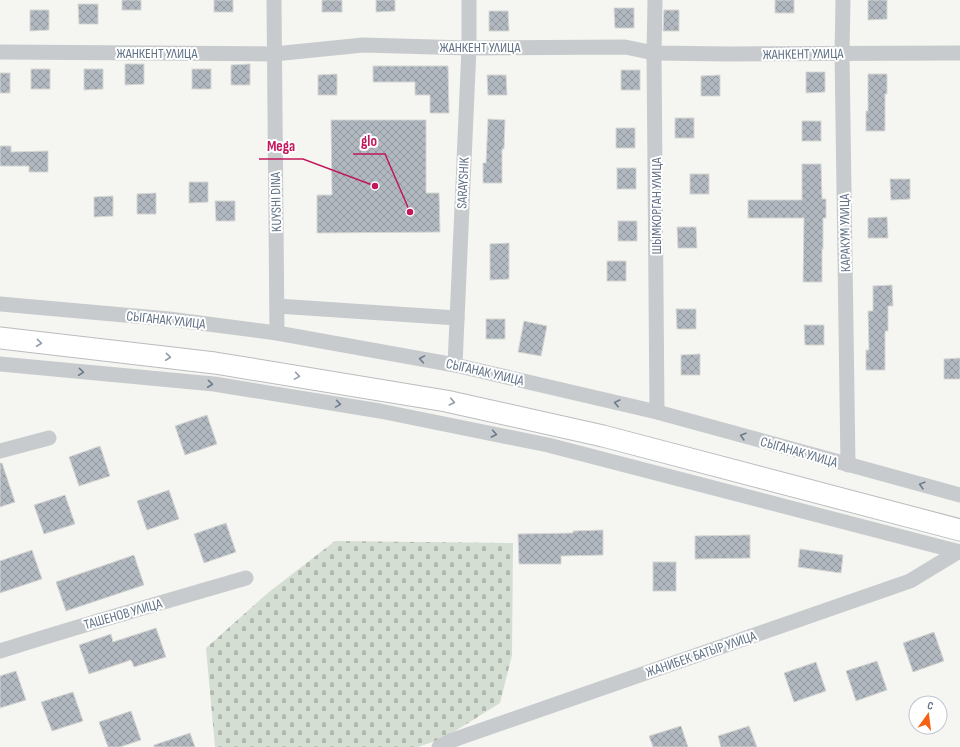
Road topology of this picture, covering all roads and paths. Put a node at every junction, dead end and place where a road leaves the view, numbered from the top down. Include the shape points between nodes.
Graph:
1 (274, 0) edge
2 (469, 0) edge
3 (655, 0) edge
4 (843, 0) edge
5 (469, 48) junction
6 (0, 52) edge
7 (654, 53) junction
8 (842, 53) junction
9 (960, 53) edge
10 (274, 54) junction
11 (0, 304) edge
12 (277, 306) junction
13 (457, 318) junction
14 (0, 324) edge
15 (277, 333) junction
16 (0, 338) edge
17 (0, 364) edge
18 (455, 365) junction
19 (657, 412) junction
20 (49, 438) dead end
21 (0, 451) edge
22 (848, 465) junction
23 (960, 496) edge
24 (960, 515) edge
25 (960, 530) edge
26 (959, 552) edge
27 (246, 578) dead end
28 (0, 651) edge
29 (439, 747) edge

1 - 10 street, KUYSHI DINA
2 - 5 street, SARAYSHIK
3 - 7 street, ШЫМКОРГАН УЛИЦА
4 - 8 street, КАРАКУМ УЛИЦА
5 - 7 street, ЖАНКЕНТ УЛИЦА via 626,46
5 - 10 street, ЖАНКЕНТ УЛИЦА via 363,45
5 - 13 street, SARAYSHIK
6 - 10 street, ЖАНКЕНТ УЛИЦА
7 - 8 street, ЖАНКЕНТ УЛИЦА
7 - 19 street, ШЫМКОРГАН УЛИЦА
8 - 9 street, ЖАНКЕНТ УЛИЦА
8 - 22 street, КАРАКУМ УЛИЦА
10 - 12 street, KUYSHI DINA
11 - 15 street, СЫГАНАК УЛИЦА
12 - 13 street
12 - 15 street, KUYSHI DINA
13 - 18 street, SARAYSHIK
14 - 24 highway via 217,349 448,387 606,422
18 -> 15 street, СЫГАНАК УЛИЦА
16 -> 25 highway via 215,363 446,401 603,436
17 -> 26 street via 214,384 387,412 548,445
19 -> 18 street, СЫГАНАК УЛИЦА
22 -> 19 street, СЫГАНАК УЛИЦА
20 - 21 street
23 -> 22 street, СЫГАНАК УЛИЦА
26 - 29 street, ЖАНИБЕК БАТЫР УЛИЦА via 910,581 450,741
27 - 28 street, ТАШЕНОВ УЛИЦА

